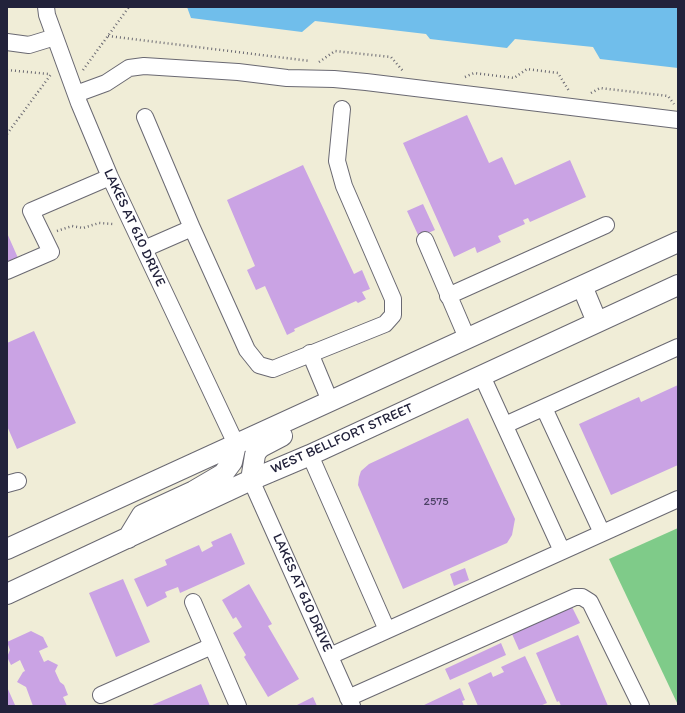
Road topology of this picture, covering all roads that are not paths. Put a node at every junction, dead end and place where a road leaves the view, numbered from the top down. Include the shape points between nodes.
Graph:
1 (46, 7) edge
2 (55, 37) junction
3 (7, 42) edge
4 (74, 90) junction
5 (342, 109) dead end
6 (145, 117) dead end
7 (678, 120) edge
8 (110, 177) junction
9 (606, 225) dead end
10 (192, 228) junction
11 (425, 240) dead end
12 (678, 242) edge
13 (144, 249) junction
14 (7, 271) edge
15 (582, 286) junction
16 (676, 290) edge
17 (448, 296) junction
18 (597, 322) junction
19 (467, 338) junction
20 (678, 348) edge
21 (310, 353) junction
22 (482, 376) junction
23 (330, 401) junction
24 (544, 408) junction
25 (505, 425) junction
26 (236, 444) junction
27 (310, 455) junction
28 (251, 480) junction
29 (678, 499) edge
30 (602, 533) junction
31 (128, 538) junction
32 (7, 548) edge
33 (562, 551) junction
34 (7, 594) edge
35 (193, 602) dead end
36 (387, 630) junction
37 (212, 646) junction
38 (330, 656) junction
39 (101, 694) dead end
40 (350, 702) edge
41 (238, 706) edge
42 (641, 706) edge

1 - 2 street, LAKES AT 610 DRIVE
2 - 3 street via 29,45
2 - 4 street, LAKES AT 610 DRIVE
4 - 7 street via 106,83 129,68 144,66 366,82
4 - 8 street, LAKES AT 610 DRIVE
5 - 21 street via 337,161 344,186 393,299 393,315 385,324
6 - 10 street
8 - 13 street, LAKES AT 610 DRIVE
8 - 14 street via 31,211 51,252
9 - 17 street
10 - 13 street
10 - 21 street via 247,350 259,365 274,369
11 - 17 street
12 - 15 main road
13 - 26 street, LAKES AT 610 DRIVE
15 - 18 main road
15 - 19 main road
16 - 18 main road, WEST BELLFORT STREET
17 - 19 street
18 - 22 main road, WEST BELLFORT STREET
19 - 23 main road
20 - 24 street
21 - 23 street
22 - 25 street
22 - 27 main road, WEST BELLFORT STREET
23 - 26 main road
23 - 28 main road via 326,415 261,447 255,455
24 - 25 street
24 - 30 street
25 - 33 street
26 - 31 main road via 232,462 223,474 194,491 142,515
26 - 32 main road
27 - 28 main road, WEST BELLFORT STREET
27 - 36 street
28 - 31 main road, WEST BELLFORT STREET
28 - 38 street, LAKES AT 610 DRIVE
29 - 30 street
30 - 33 street
31 - 34 main road, WEST BELLFORT STREET
33 - 36 street
35 - 37 street
36 - 38 street
37 - 39 street
37 - 41 street
38 - 40 street, LAKES AT 610 DRIVE
40 - 42 street via 575,596 590,602

